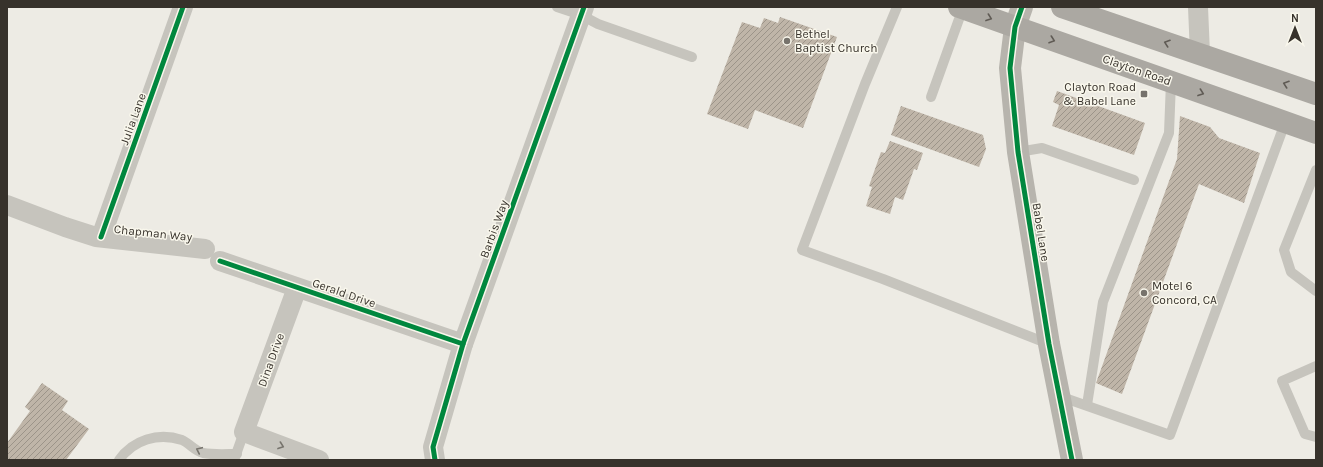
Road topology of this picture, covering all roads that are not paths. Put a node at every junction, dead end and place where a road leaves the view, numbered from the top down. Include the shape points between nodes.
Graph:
1 (183, 7) edge
2 (557, 7) edge
3 (897, 7) edge
4 (1062, 7) edge
5 (1198, 7) edge
6 (961, 8) edge
7 (582, 11) edge
8 (1090, 12) edge
9 (1018, 17) edge
10 (1200, 54) junction
11 (692, 58) dead end
12 (1171, 82) junction
13 (1316, 94) edge
14 (931, 97) dead end
15 (1285, 122) junction
16 (1316, 133) edge
17 (1018, 152) junction
18 (1316, 170) edge
19 (1134, 180) dead end
20 (7, 205) edge
21 (101, 237) junction
22 (212, 255) joint
23 (297, 288) junction
24 (1316, 291) edge
25 (463, 344) junction
26 (1049, 344) junction
27 (1316, 366) edge
28 (1059, 396) junction
29 (1087, 405) junction
30 (244, 432) junction
31 (1316, 437) edge
32 (235, 457) edge
33 (119, 460) edge
34 (319, 460) edge
35 (435, 460) edge
36 (1072, 460) edge

1 - 21 street, Julia Lane
2 - 7 lane
3 - 26 lane via 802,250
4 - 8 main road
5 - 10 street
6 -> 9 main road, Clayton Road
6 - 14 lane
7 - 11 lane via 598,24
7 - 25 street, Barbis Way
10 -> 8 main road
9 -> 12 main road, Clayton Road
9 - 17 street, Babel Lane via 1010,68
13 -> 10 main road
12 -> 15 main road, Clayton Road
12 - 29 lane via 1169,133 1103,302
15 - 16 main road, Clayton Road
15 - 29 lane via 1170,435
17 - 19 lane via 1042,148
17 - 26 street, Babel Lane
18 - 24 lane via 1284,250 1292,272
20 - 21 street, Chapman Way via 65,227
21 - 22 street, Chapman Way
22 - 23 street, Gerald Drive
23 - 25 street, Gerald Drive
23 - 30 street, Dina Drive
25 - 35 street, Barbis Way via 433,447
26 - 28 street, Babel Lane
27 - 31 lane via 1282,381 1305,434
28 - 29 lane
28 - 36 street, Babel Lane
30 - 32 lane
30 -> 34 street
32 -> 33 lane via 201,453 182,440 164,437 135,443

